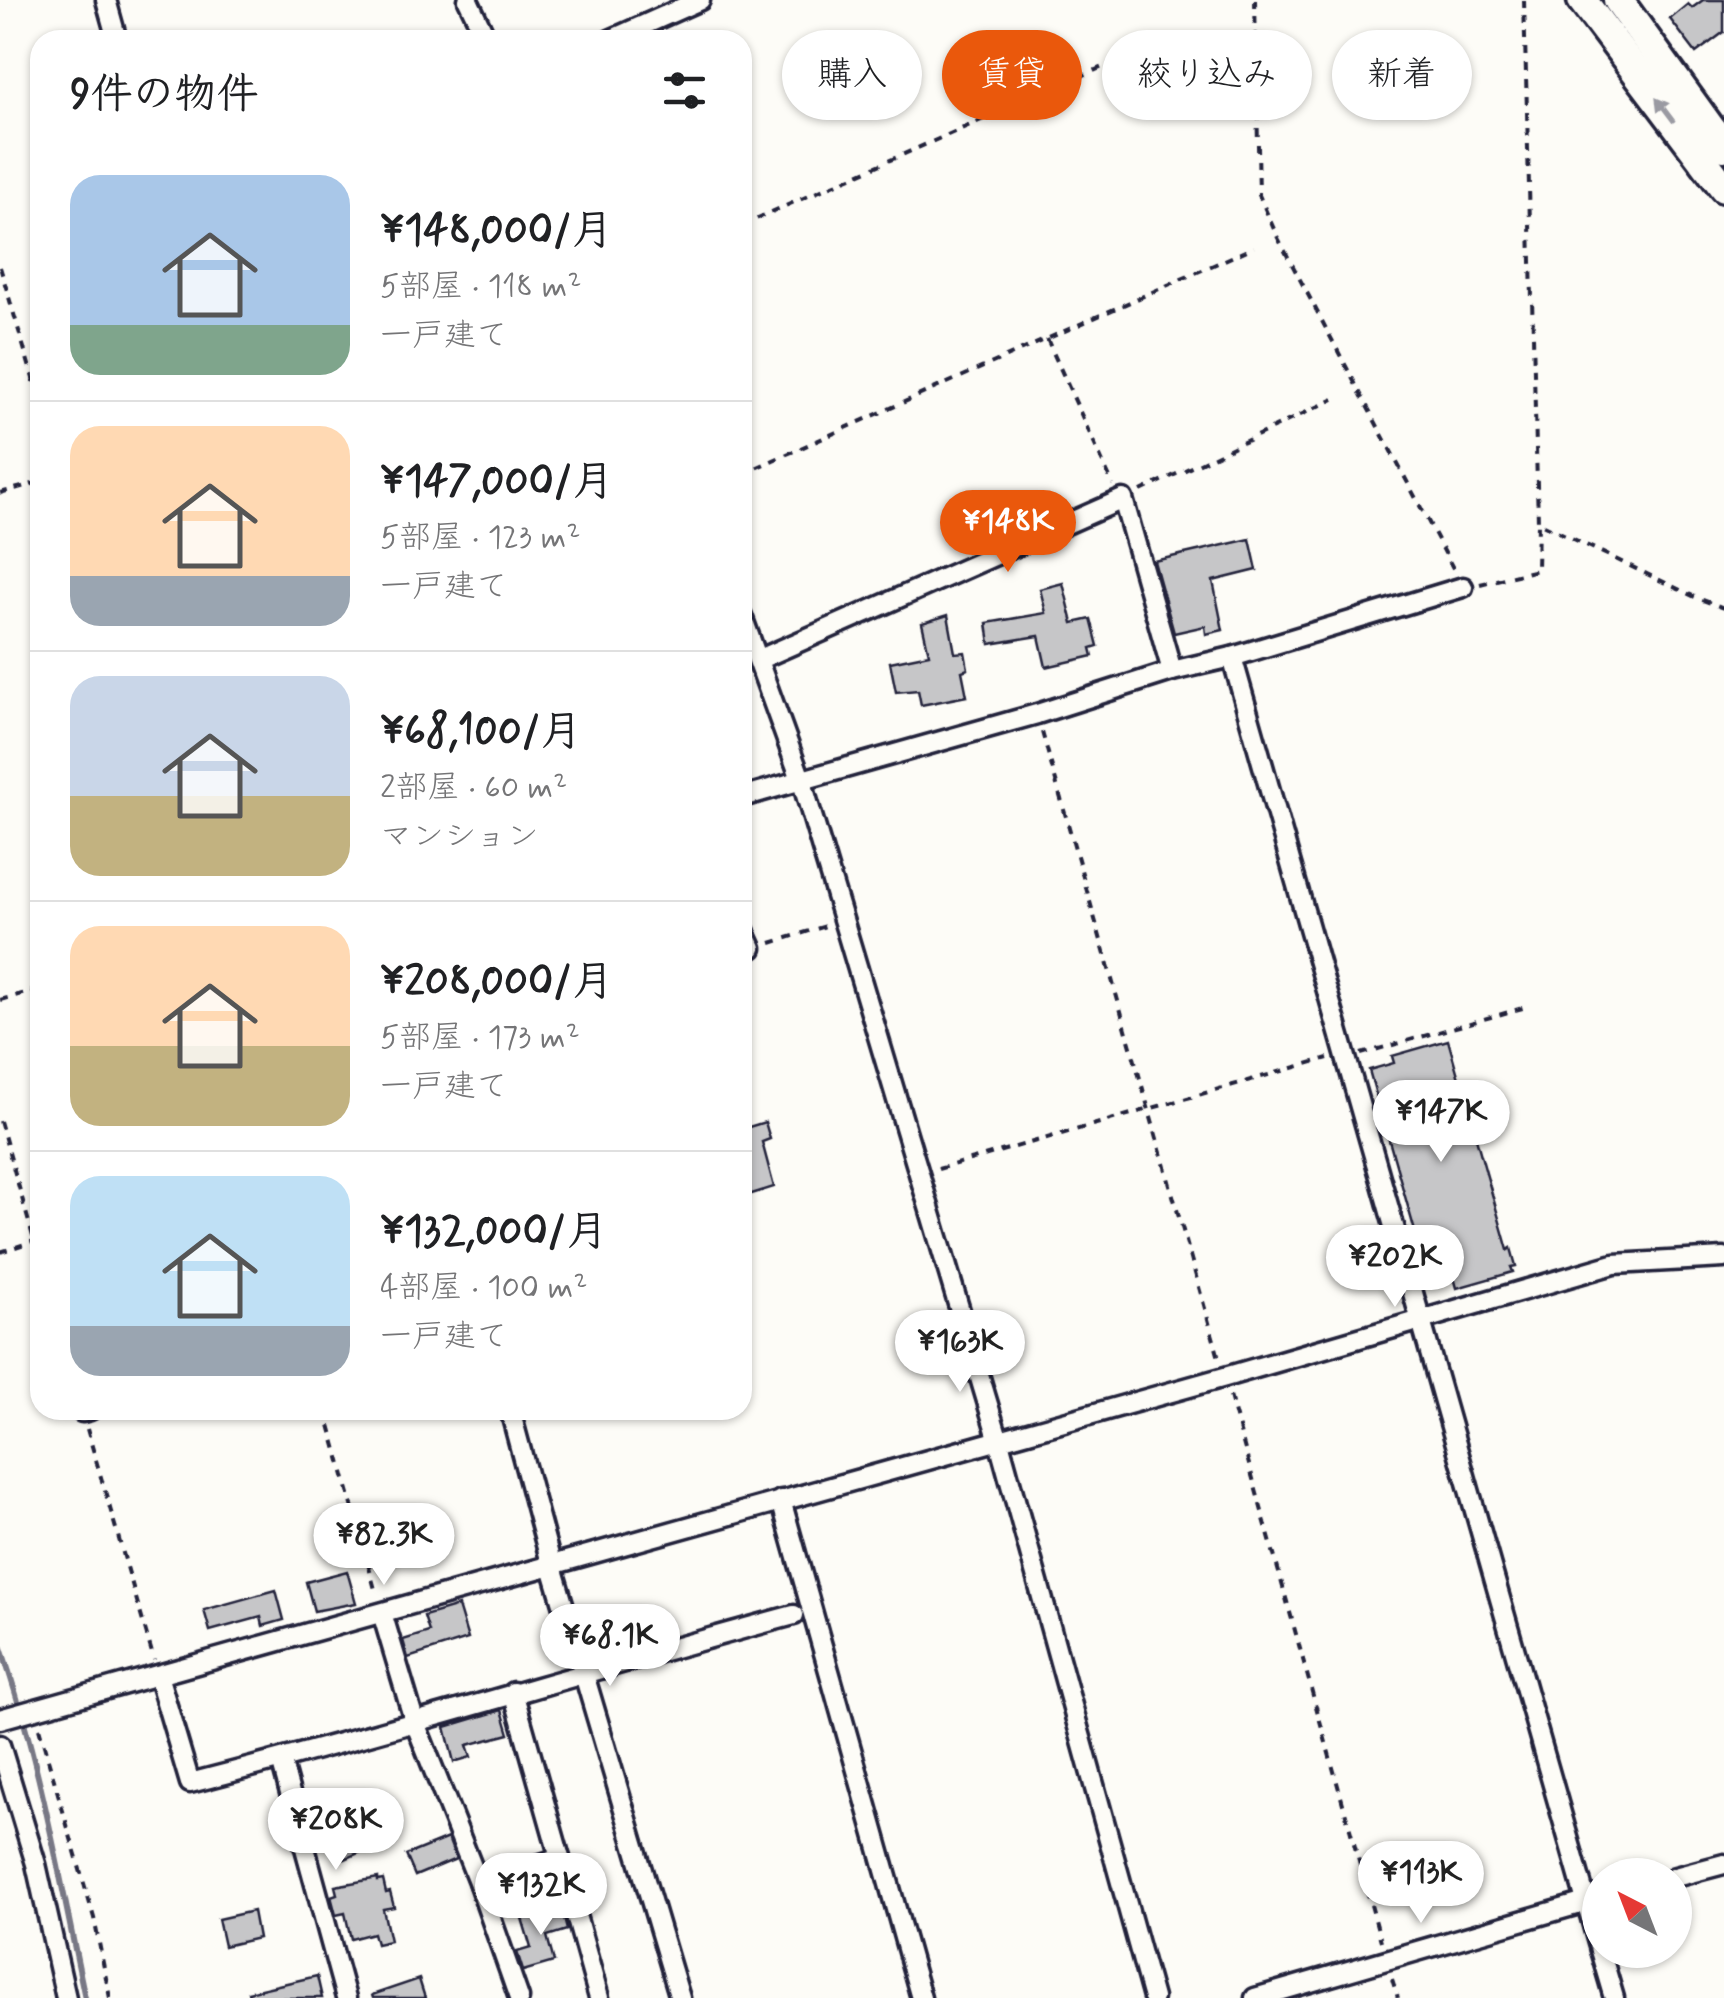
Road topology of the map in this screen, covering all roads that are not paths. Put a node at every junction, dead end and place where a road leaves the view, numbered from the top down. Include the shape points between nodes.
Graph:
1 (106, 0) edge
2 (468, 0) edge
3 (700, 0) edge
4 (1582, 0) edge
5 (1618, 0) edge
6 (114, 30) edge
7 (482, 30) edge
8 (632, 30) edge
9 (1724, 147) edge
10 (1724, 188) edge
11 (1463, 588) road end
12 (752, 640) edge
13 (1232, 657) junction
14 (760, 659) junction
15 (1172, 671) junction
16 (802, 782) junction
17 (752, 794) edge
18 (1724, 1258) edge
19 (1422, 1320) junction
20 (513, 1420) edge
21 (998, 1438) junction
22 (781, 1500) junction
23 (551, 1563) junction
24 (382, 1613) junction
25 (794, 1615) dead end
26 (584, 1672) junction
27 (158, 1675) junction
28 (513, 1692) junction
29 (0, 1719) edge
30 (414, 1720) junction
31 (0, 1744) edge
32 (281, 1760) junction
33 (560, 1858) junction
34 (1582, 1863) edge
35 (1724, 1864) edge
36 (1692, 1872) edge
37 (480, 1884) junction
38 (1582, 1903) edge
39 (1605, 1968) edge
40 (514, 1996) edge
41 (66, 1998) edge
42 (346, 1998) edge
43 (599, 1998) edge
44 (678, 1998) edge
45 (921, 1998) edge
46 (1153, 1998) edge
47 (1255, 1998) edge
48 (1614, 1998) edge

1 - 6 street
2 - 7 street
3 - 8 street
10 -> 4 highway
5 - 9 highway
11 - 13 street
12 - 14 street
13 - 15 street
13 - 19 street
14 - 15 street via 1121,499
14 - 16 street
15 - 16 street
16 - 17 street
16 - 21 street
18 - 19 street via 1614,1264
19 - 21 street
19 - 34 street
20 - 23 street
21 - 22 street
21 - 46 street
22 - 23 street
22 - 45 street
23 - 24 street
23 - 26 street
24 - 27 street
24 - 30 street
25 - 26 street
26 - 28 street
26 - 44 street
27 - 29 street
27 - 32 street via 190,1782
28 - 30 street
28 - 33 street
30 - 32 street
30 - 37 street
31 - 41 street
32 - 42 street
33 - 37 street
33 - 43 street
35 - 36 street
37 - 40 street
38 - 47 street
39 - 48 street

